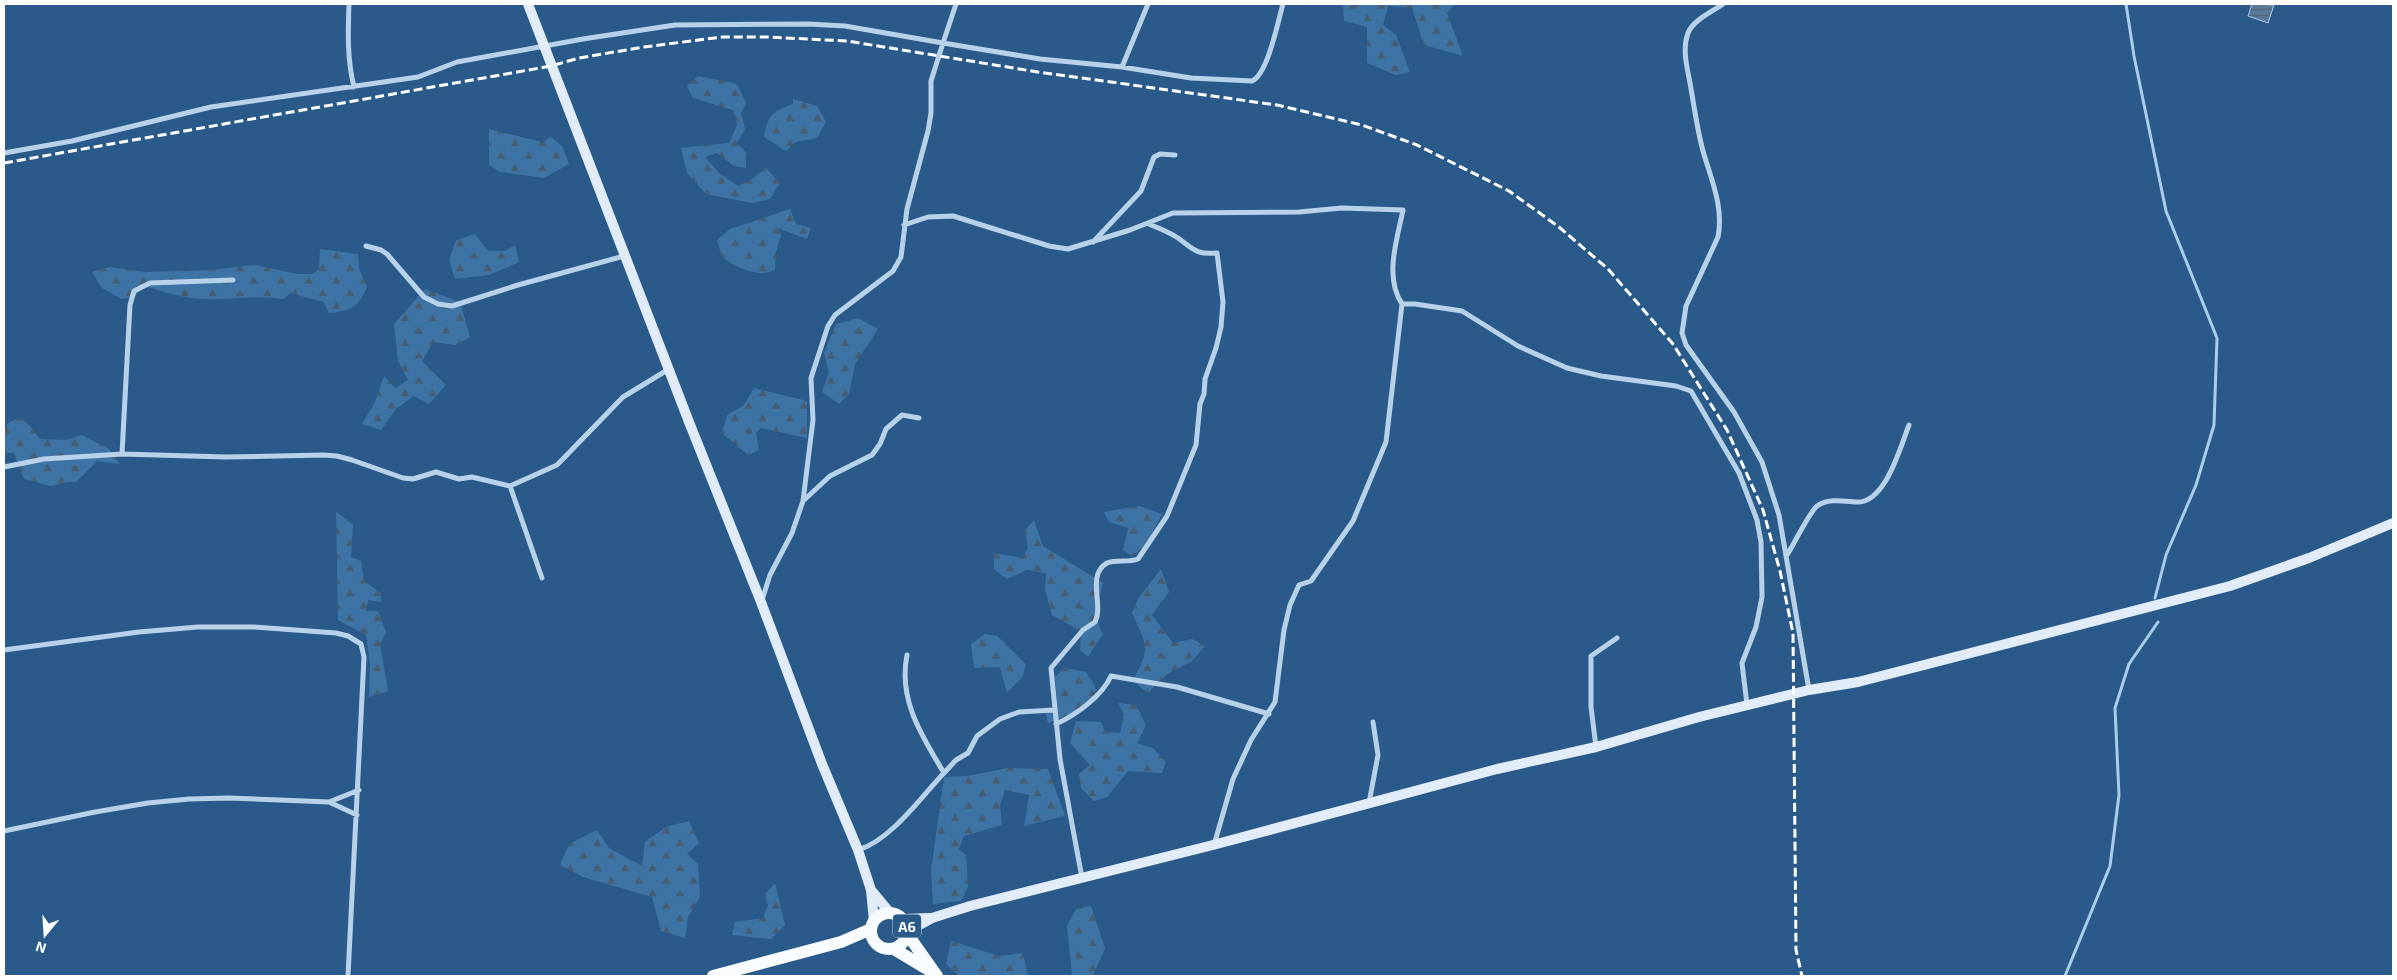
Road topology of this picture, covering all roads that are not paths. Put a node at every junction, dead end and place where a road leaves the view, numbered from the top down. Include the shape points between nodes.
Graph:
1 (349, 4) edge
2 (528, 4) edge
3 (956, 4) edge
4 (1148, 4) edge
5 (1283, 4) edge
6 (1723, 4) edge
7 (944, 43) junction
8 (546, 46) junction
9 (1122, 67) junction
10 (354, 87) junction
11 (4, 153) edge
12 (1175, 155) dead end
13 (1149, 224) junction
14 (904, 225) junction
15 (1093, 242) junction
16 (366, 246) dead end
17 (624, 256) junction
18 (232, 280) dead end
19 (1402, 304) junction
20 (669, 369) junction
21 (919, 418) dead end
22 (1909, 425) dead end
23 (122, 454) junction
24 (4, 468) edge
25 (510, 486) junction
26 (803, 501) junction
27 (2393, 523) edge
28 (1787, 556) junction
29 (542, 578) dead end
30 (761, 602) junction
31 (1617, 638) dead end
32 (4, 650) edge
33 (907, 655) dead end
34 (1809, 690) junction
35 (1747, 706) junction
36 (1054, 710) junction
37 (1269, 714) junction
38 (1373, 722) dead end
39 (1056, 724) junction
40 (1596, 747) junction
41 (944, 773) junction
42 (359, 790) junction
43 (330, 802) junction
44 (1369, 803) junction
45 (357, 815) junction
46 (4, 831) edge
47 (1214, 845) junction
48 (858, 850) junction
49 (1082, 878) junction
50 (871, 890) junction
51 (890, 913) junction
52 (872, 925) junction
53 (906, 928) junction
54 (841, 942) junction
55 (876, 944) junction
56 (894, 949) junction
57 (935, 974) edge
58 (348, 976) edge
59 (713, 976) edge

1 - 10 street via 349,68
2 - 8 main road
3 - 7 street
4 - 9 street
5 - 9 street via 1264,69 1252,81 1191,78
6 - 28 street via 1694,24 1686,45 1685,58 1703,151 1713,178 1720,229 1686,306 1682,333 1686,345 1734,412 1762,462
7 - 8 street via 844,26 732,24 666,26
7 - 9 street via 1040,59
7 - 14 street via 932,81 926,145
8 - 10 street via 457,62 418,76
8 - 17 main road
10 - 11 street via 211,107 72,141
12 - 15 street via 1154,157 1141,191
13 - 15 street
13 - 19 street via 1173,213 1299,212 1342,208 1403,210 1392,274 1395,293
13 - 36 street via 1178,238 1189,249 1205,254 1217,253 1223,302 1216,348 1205,379 1196,445 1167,516 1141,556 1132,561 1108,563 1099,573 1095,622 1083,630 1051,668
14 - 15 street via 928,217 953,216 1059,248 1075,248
14 - 26 street via 903,250 897,267 835,315 828,326 811,378 814,420
16 - 17 street via 387,254 424,298 446,306
17 - 20 main road
18 - 23 street via 150,283 134,291 130,305
19 - 35 street via 1462,311 1518,346 1567,368 1691,391 1739,473 1760,535 1762,597 1756,627 1742,663
19 - 37 street via 1386,442 1353,521 1311,581 1299,585 1290,605 1278,688
20 - 25 street via 623,397 558,466
20 - 30 main road
21 - 26 street via 902,416 886,429 872,455 830,476
22 - 28 street via 1889,474 1876,494 1866,501 1827,501 1816,506
23 - 24 street via 44,459
23 - 25 street via 337,456 403,478 413,479 436,472 459,479 472,477
25 - 29 street
26 - 30 street
27 - 34 main road via 2230,586 1858,682
28 - 34 street
30 - 48 main road
31 - 40 street via 1590,656
32 - 42 street via 198,626 290,629 348,636 361,644 364,657
33 - 41 street via 905,685 913,720
34 - 35 main road
35 - 40 main road
36 - 39 street
36 - 41 street via 1019,712 1000,719 977,736 968,753
37 - 39 street via 1177,687 1111,676 1099,693
37 - 47 street via 1250,740 1233,779
38 - 44 street via 1378,754
39 - 49 street
40 - 44 main road
41 - 48 street via 883,838
42 - 43 street
42 - 45 street
43 - 45 street
43 - 46 street via 229,798 148,803
44 - 47 main road
45 - 58 street
47 - 49 main road
48 - 50 main road
49 - 53 main road via 970,906
50 - 51 main road
50 - 52 main road
51 - 52 main road, A6 via 883,914
51 - 53 main road, A6
52 - 54 main road, A6
52 - 55 main road, A6
53 - 56 main road, A6 via 902,945
53 - 57 main road, A6
54 - 55 main road, A6
54 - 59 main road, A6
55 - 56 main road, A6
56 - 57 main road, A6

